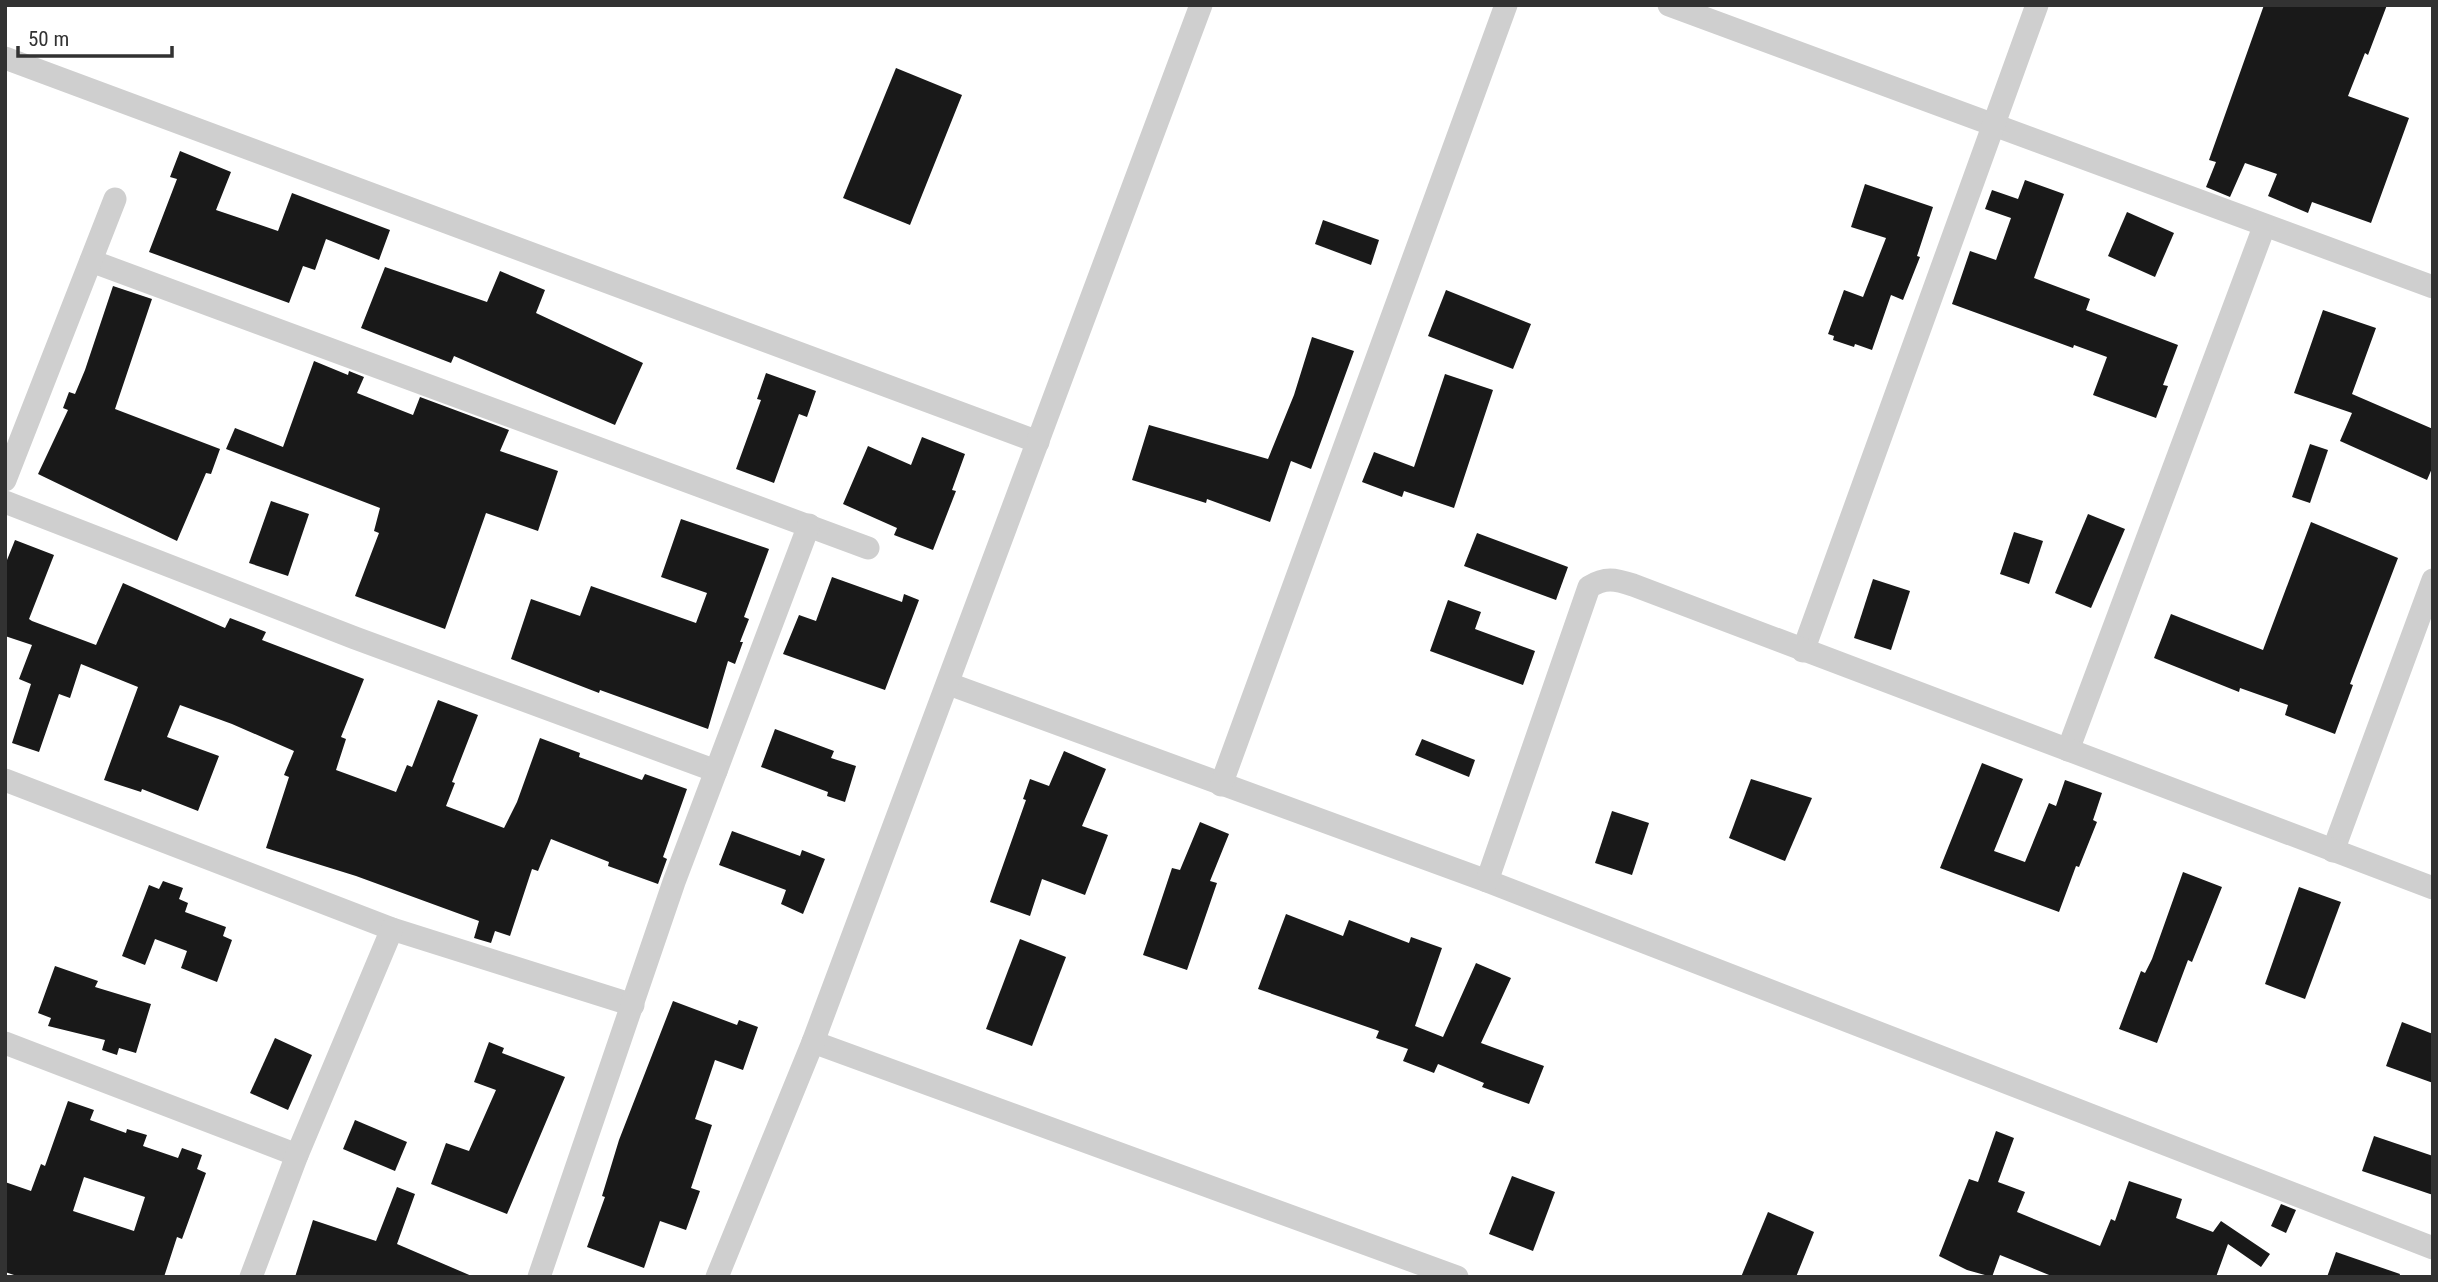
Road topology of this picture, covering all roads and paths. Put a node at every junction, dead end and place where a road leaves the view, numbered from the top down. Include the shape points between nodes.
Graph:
1 (1201, 5) edge
2 (1506, 5) edge
3 (1669, 5) edge
4 (2036, 5) edge
5 (5, 58) edge
6 (1994, 126) junction
7 (115, 199) dead end
8 (2264, 227) junction
9 (91, 261) junction
10 (2433, 287) edge
11 (1038, 442) junction
12 (5, 480) edge
13 (5, 502) edge
14 (809, 525) junction
15 (868, 548) dead end
16 (2433, 580) edge
17 (1803, 651) junction
18 (949, 684) junction
19 (2067, 750) junction
20 (716, 771) junction
21 (5, 780) edge
22 (1221, 785) junction
23 (2333, 851) junction
24 (1487, 881) junction
25 (2433, 888) edge
26 (392, 929) junction
27 (633, 1004) junction
28 (813, 1042) junction
29 (5, 1044) edge
30 (297, 1154) junction
31 (2433, 1248) edge
32 (251, 1277) edge
33 (539, 1277) edge
34 (717, 1277) edge
35 (1457, 1277) edge

1 - 11 street
2 - 22 street
3 - 6 street
4 - 6 street
5 - 11 street
6 - 8 street
6 - 17 street
7 - 9 street
8 - 10 street
8 - 19 street
9 - 12 street
9 - 14 street
11 - 18 street
13 - 20 street
14 - 15 street
14 - 20 street
16 - 23 street
17 - 19 street
17 - 24 street via 1619,581 1602,579 1589,587
18 - 22 street
18 - 28 street
19 - 23 street
20 - 27 street
21 - 26 street
22 - 24 street
23 - 25 street
24 - 31 street
26 - 27 street
26 - 30 street
27 - 33 street
28 - 34 street
28 - 35 street
29 - 30 street
30 - 32 street

